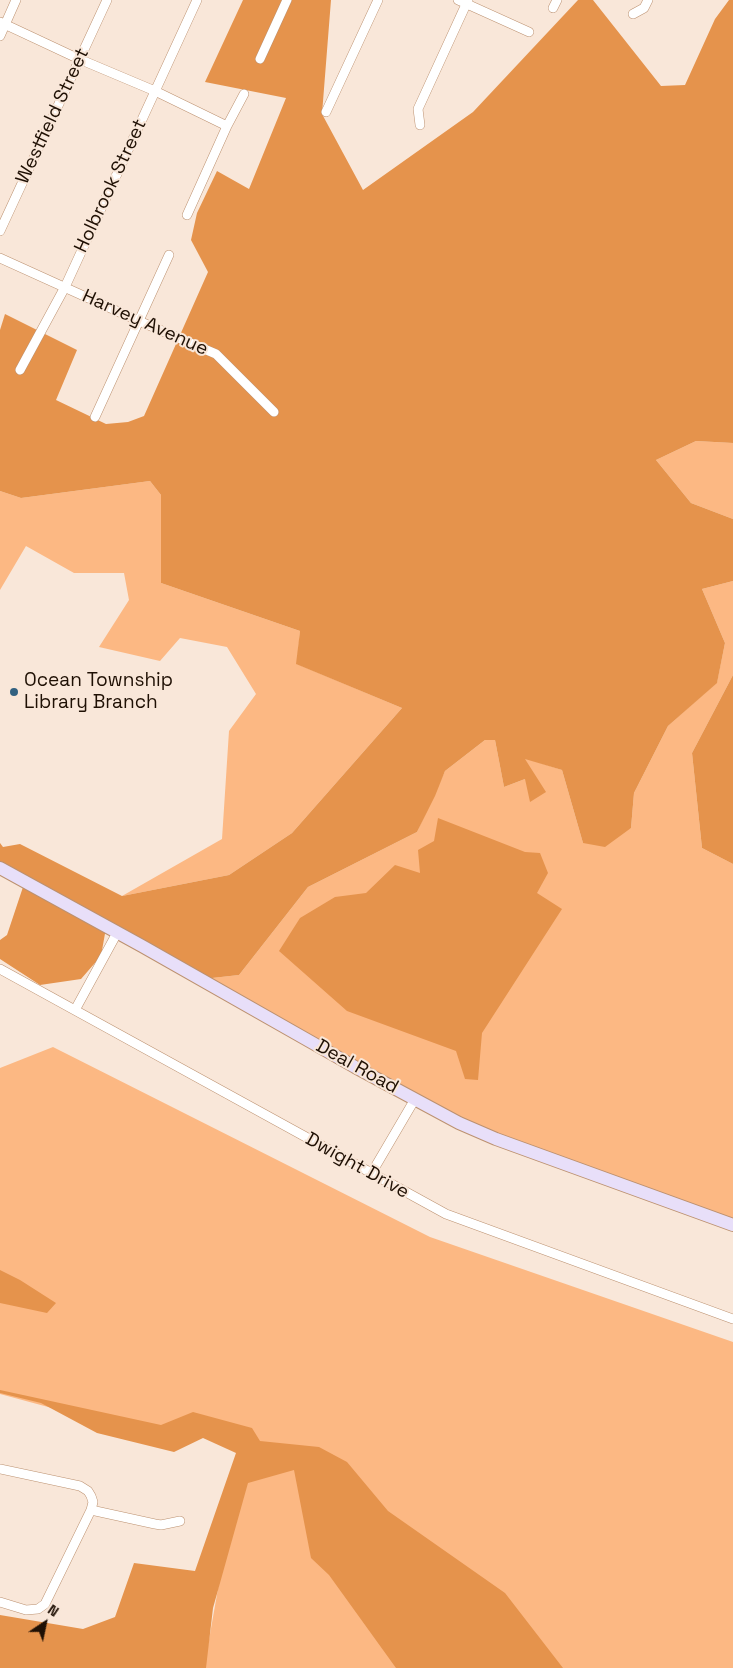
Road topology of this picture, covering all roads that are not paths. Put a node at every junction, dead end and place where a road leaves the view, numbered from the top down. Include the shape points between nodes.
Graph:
1 (16, 0) edge
2 (106, 0) edge
3 (197, 0) edge
4 (287, 0) edge
5 (378, 0) edge
6 (648, 0) edge
7 (464, 1) edge
8 (633, 14) dead end
9 (3, 23) edge
10 (529, 32) dead end
11 (0, 36) edge
12 (79, 59) junction
13 (260, 59) dead end
14 (155, 92) junction
15 (244, 94) dead end
16 (326, 112) dead end
17 (420, 125) dead end
18 (227, 126) junction
19 (187, 215) dead end
20 (0, 231) edge
21 (170, 255) dead end
22 (0, 258) edge
23 (65, 287) junction
24 (139, 322) junction
25 (20, 370) dead end
26 (274, 412) dead end
27 (94, 417) dead end
28 (0, 868) edge
29 (117, 933) junction
30 (0, 969) edge
31 (75, 1010) junction
32 (415, 1099) junction
33 (371, 1174) junction
34 (733, 1226) edge
35 (733, 1319) edge
36 (0, 1469) edge
37 (91, 1510) junction
38 (180, 1521) dead end
39 (0, 1602) edge

1 - 9 street
2 - 12 street, Westfield Street
3 - 14 street, Holbrook Street
4 - 13 street
5 - 16 street
6 - 8 street via 644,8
7 - 10 street
7 - 17 street via 418,109
9 - 11 street
9 - 12 street
12 - 14 street
12 - 20 street, Westfield Street
14 - 18 street
14 - 23 street, Holbrook Street
15 - 18 street
18 - 19 street
21 - 24 street
22 - 23 street, Harvey Avenue
23 - 24 street, Harvey Avenue
23 - 25 street, Holbrook Street
24 - 26 street, Harvey Avenue via 216,354
24 - 27 street
28 - 29 street, Deal Road
29 - 31 street
29 - 32 street, Deal Road
30 - 31 street, Dwight Drive
31 - 33 street, Dwight Drive
32 - 33 street
32 - 34 street, Deal Road via 496,1139
33 - 35 street, Dwight Drive via 464,1221
36 - 37 street via 80,1486 92,1496
37 - 38 street via 161,1525
37 - 39 street via 45,1604 38,1609 26,1610

